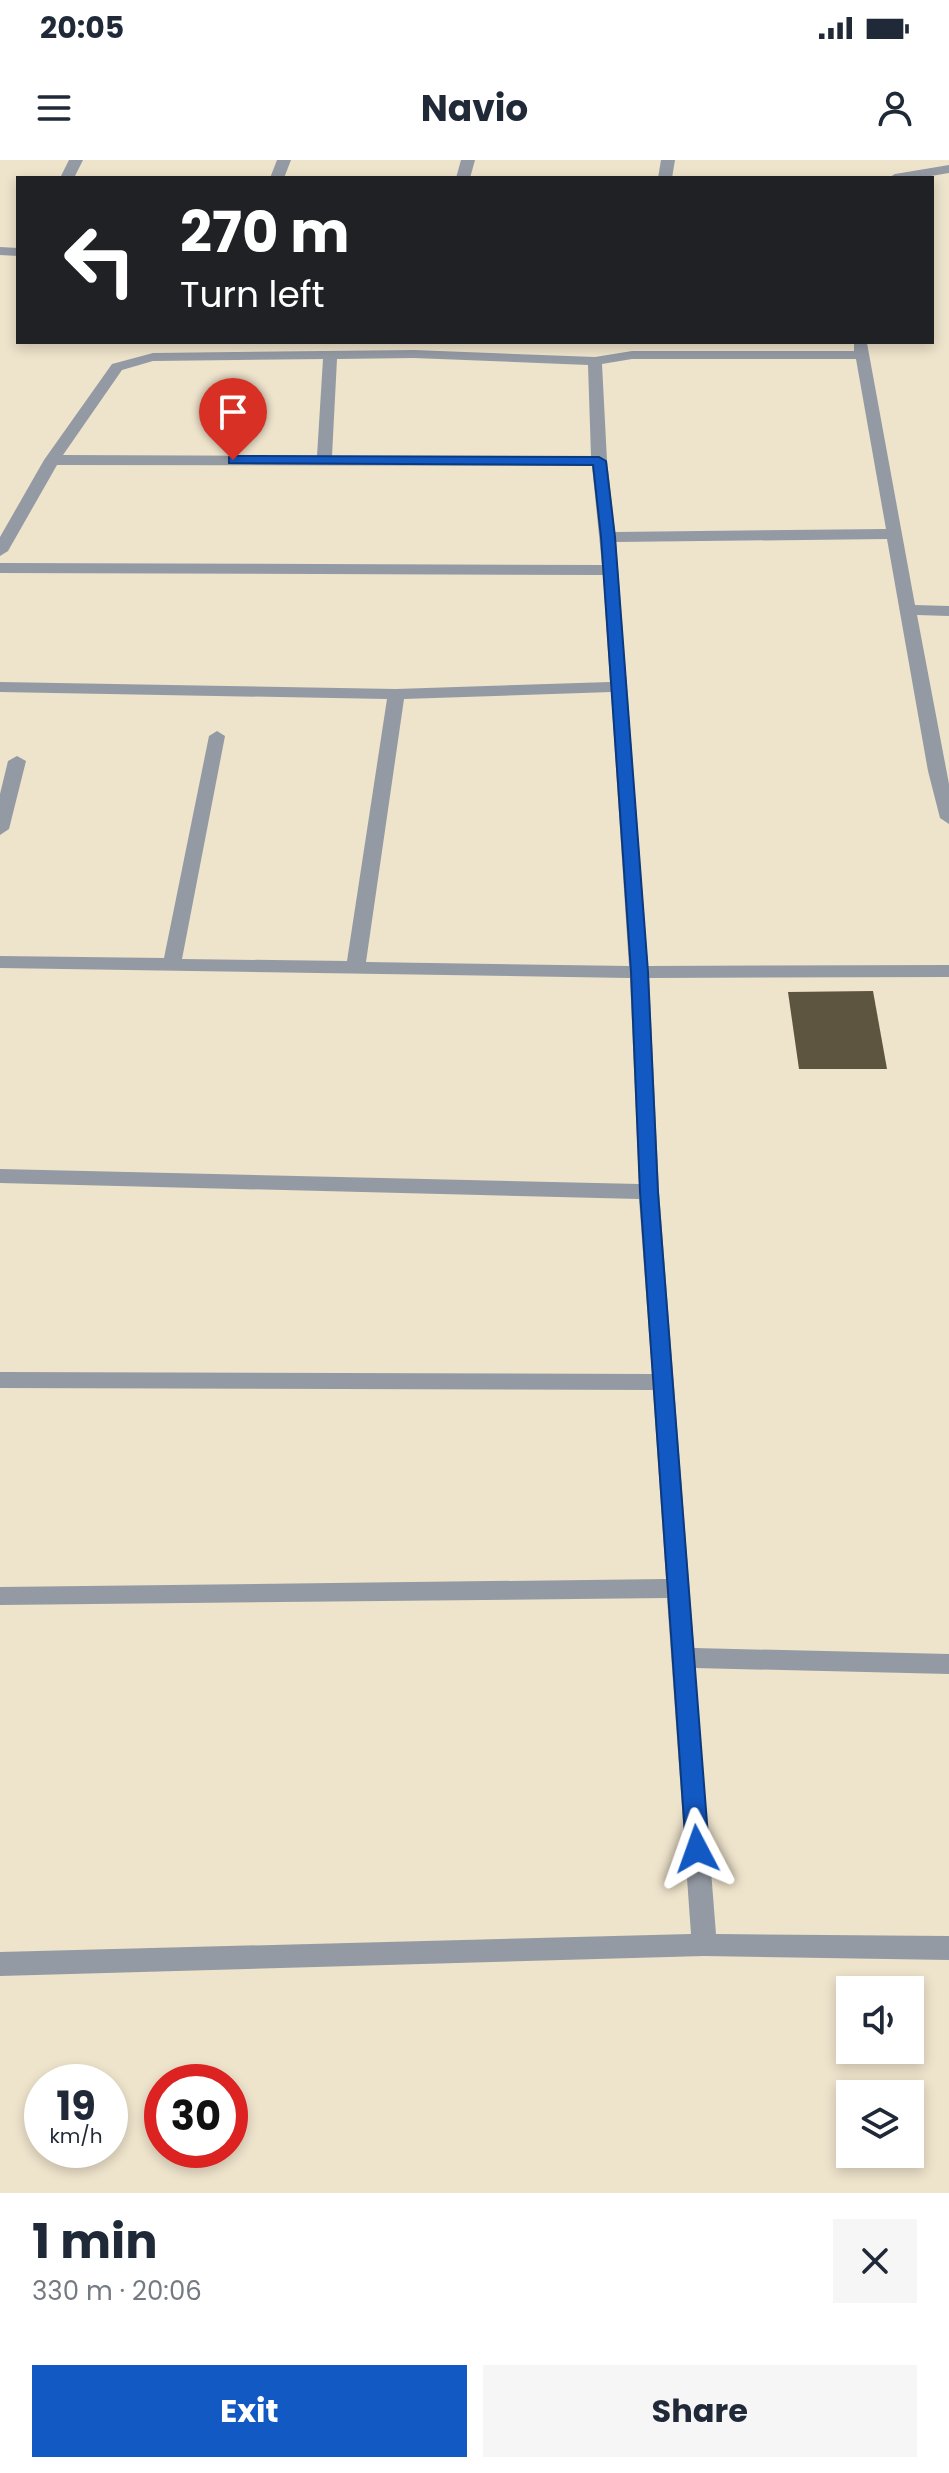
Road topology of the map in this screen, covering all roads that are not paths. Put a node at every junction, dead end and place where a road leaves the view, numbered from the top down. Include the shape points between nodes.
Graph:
1 (949, 169) edge
2 (907, 176) edge
3 (416, 348) edge
4 (634, 348) edge
5 (237, 349) edge
6 (861, 349) edge
7 (330, 355) junction
8 (595, 361) junction
9 (52, 460) junction
10 (324, 460) junction
11 (599, 461) junction
12 (895, 534) junction
13 (608, 537) junction
14 (0, 551) edge
15 (0, 568) edge
16 (609, 570) junction
17 (908, 610) junction
18 (949, 611) edge
19 (0, 687) edge
20 (617, 687) junction
21 (396, 694) junction
22 (217, 736) dead end
23 (17, 761) dead end
24 (943, 771) edge
25 (949, 818) edge
26 (0, 829) edge
27 (0, 962) edge
28 (172, 964) junction
29 (356, 966) junction
30 (949, 971) edge
31 (639, 972) junction
32 (0, 1176) edge
33 (649, 1192) junction
34 (0, 1380) edge
35 (663, 1382) junction
36 (678, 1588) junction
37 (0, 1596) edge
38 (684, 1658) junction
39 (949, 1664) edge
40 (704, 1945) junction
41 (949, 1948) edge
42 (0, 1964) edge

1 - 2 street
3 - 7 street
3 - 8 street
4 - 6 street
4 - 8 street
5 - 7 street
5 - 9 street via 153,357 117,367
6 - 12 street
7 - 10 street
8 - 11 street
9 - 10 street
9 - 14 street
10 - 11 street
11 - 13 street
12 - 13 street
12 - 17 street
13 - 16 street
15 - 16 street
16 - 20 street
17 - 18 street
17 - 24 street
19 - 21 street
20 - 21 street
20 - 31 street
21 - 29 street
22 - 28 street
23 - 26 street
24 - 25 street
27 - 28 street
28 - 29 street
29 - 31 street
30 - 31 street
31 - 33 street
32 - 33 street
33 - 35 street
34 - 35 street
35 - 36 street
36 - 37 street
36 - 38 street
38 - 39 street
38 - 40 street
40 - 41 street
40 - 42 street

